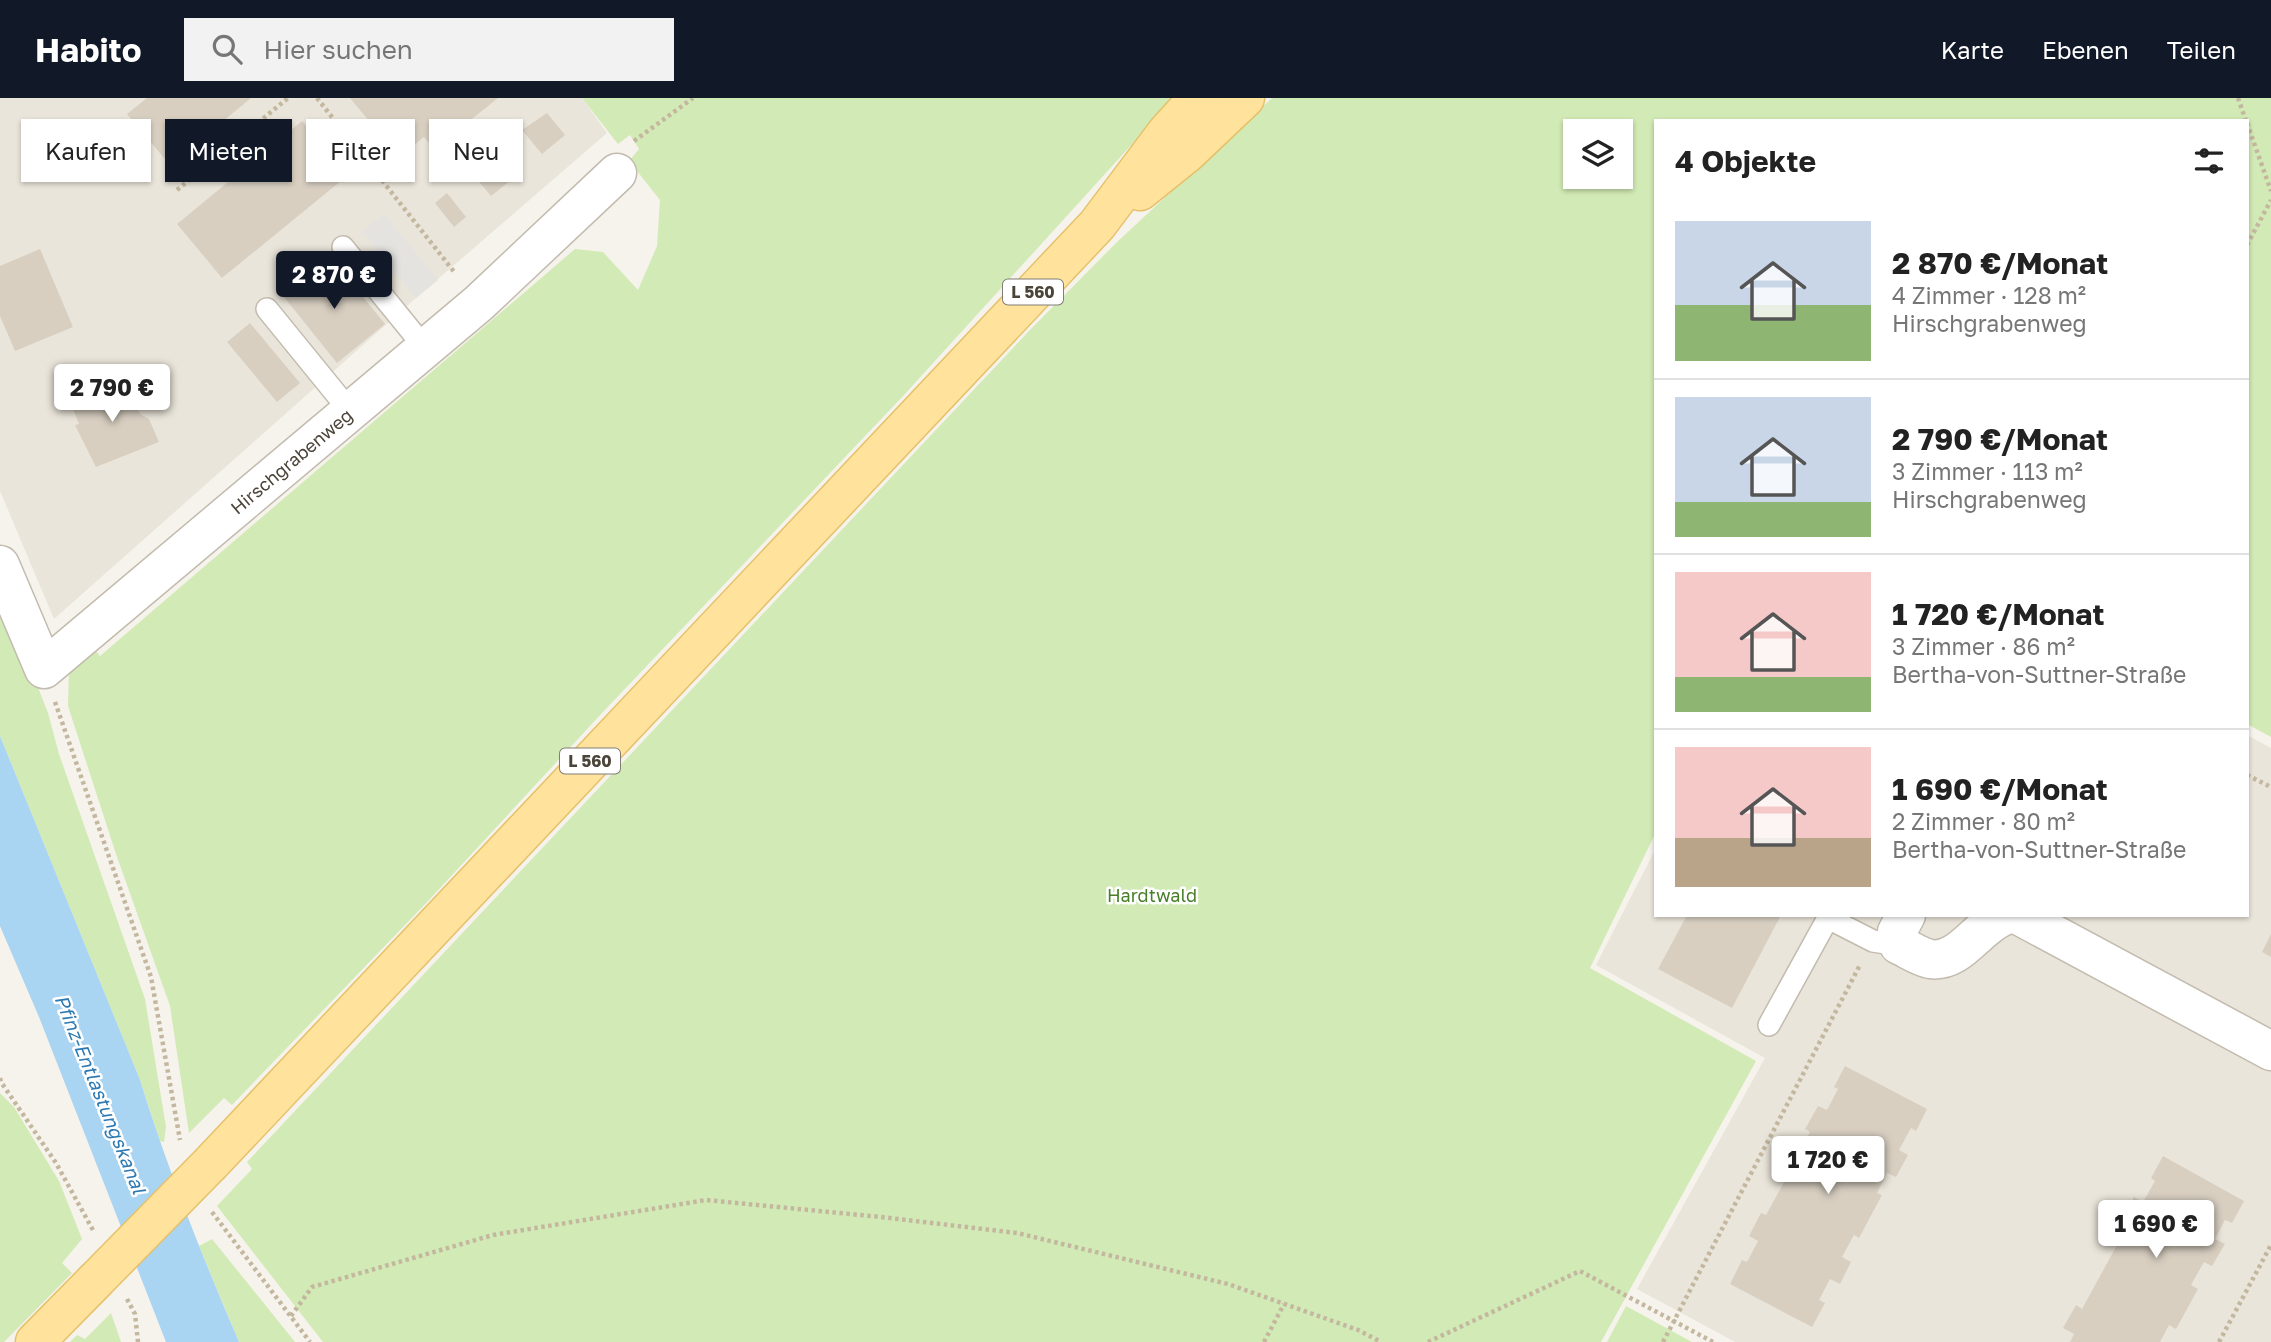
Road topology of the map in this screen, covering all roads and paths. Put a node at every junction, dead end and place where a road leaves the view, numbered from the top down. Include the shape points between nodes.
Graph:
1 (288, 98) edge
2 (317, 98) edge
3 (693, 98) edge
4 (1198, 98) edge
5 (1245, 98) edge
6 (2238, 98) edge
7 (2246, 119) edge
8 (2249, 128) edge
9 (625, 157) joint
10 (177, 190) dead end
11 (2271, 191) edge
12 (2271, 200) edge
13 (1097, 225) junction
14 (2249, 241) edge
15 (343, 247) dead end
16 (479, 303) junction
17 (267, 309) dead end
18 (425, 348) junction
19 (350, 411) junction
20 (0, 565) edge
21 (44, 669) junction
22 (2249, 776) edge
23 (2271, 788) edge
24 (1828, 917) edge
25 (1832, 917) edge
26 (2000, 917) edge
27 (2022, 917) edge
28 (1892, 934) edge
29 (151, 977) dead end
30 (1769, 1025) dead end
31 (2271, 1051) edge
32 (0, 1078) edge
33 (99, 1242) dead end
34 (2271, 1245) edge
35 (110, 1285) junction
36 (1284, 1304) junction
37 (291, 1316) dead end
38 (1674, 1321) junction
39 (36, 1342) edge
40 (138, 1342) edge
41 (1264, 1342) edge
42 (1381, 1342) edge
43 (1427, 1342) edge
44 (1663, 1342) edge
45 (1713, 1342) edge
46 (2219, 1342) edge

1 - 10 path
2 - 16 path
3 - 9 path
4 - 13 main road, L 560
5 - 13 main road, L 560 via 1187,153
6 - 7 path
8 - 11 path
9 - 16 street, Hirschgrabenweg
12 - 14 path
13 - 35 main road, L 560, bridge via 211,1163
15 - 18 lane
16 - 18 street, Hirschgrabenweg
17 - 19 lane
18 - 19 street, Hirschgrabenweg
19 - 21 street, Hirschgrabenweg
20 - 21 street
21 - 29 path
22 - 23 path
24 - 30 lane
25 - 28 lane
26 - 28 street via 1953,956 1930,959
27 - 31 street
28 - 38 path
32 - 33 path via 56,1163
34 - 46 path
35 - 39 main road, L 560
35 - 40 path via 135,1314
36 - 37 path via 1228,1284 1017,1233 706,1200 493,1235 312,1287
36 - 41 path
36 - 42 path
38 - 43 path via 1580,1271
38 - 44 path
38 - 45 path

